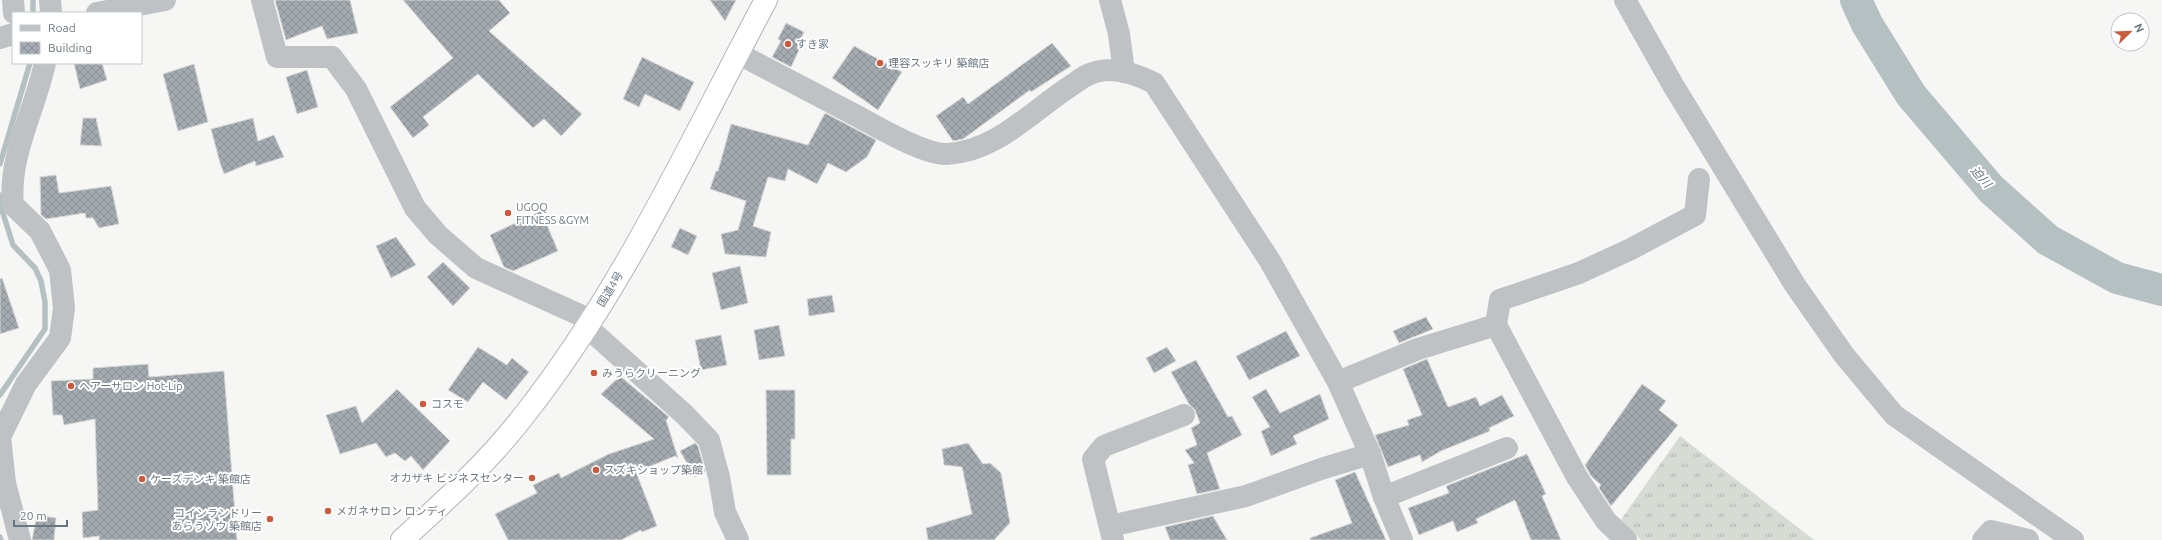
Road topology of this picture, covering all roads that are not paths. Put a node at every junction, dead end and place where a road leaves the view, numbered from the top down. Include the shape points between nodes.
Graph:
1 (13, 0) edge
2 (50, 0) edge
3 (165, 0) edge
4 (262, 0) edge
5 (766, 0) edge
6 (1110, 0) edge
7 (1626, 0) edge
8 (14, 12) edge
9 (50, 12) edge
10 (102, 12) edge
11 (12, 34) edge
12 (0, 38) edge
13 (737, 53) junction
14 (45, 64) edge
15 (1124, 72) junction
16 (1699, 179) dead end
17 (589, 324) junction
18 (1496, 325) junction
19 (1338, 382) junction
20 (1184, 415) dead end
21 (3, 424) edge
22 (1507, 448) dead end
23 (1370, 454) junction
24 (1384, 496) junction
25 (1112, 533) edge
26 (20, 540) edge
27 (402, 540) edge
28 (738, 540) edge
29 (1402, 540) edge
30 (1626, 540) edge
31 (1983, 540) edge
32 (2028, 540) edge
33 (2073, 540) edge

1 - 8 street
2 - 9 street
3 - 10 street
4 - 17 street via 277,57 332,57 356,89 415,208 438,235 476,268
5 - 13 highway, 国道4号
6 - 15 street via 1119,34
7 - 33 street via 1673,85 1795,285 1844,354 1894,415
11 - 12 street
13 - 15 street via 913,146 945,155 972,150 1000,137 1091,73 1109,70
13 - 17 highway, 国道4号 via 647,228
14 - 21 street via 11,186 13,205 40,231 60,270 64,308 60,338 26,384
15 - 19 street via 1139,75 1154,83 1166,100 1270,261
16 - 18 street via 1695,215 1632,249 1579,273 1500,300
17 - 27 highway, 国道4号 via 553,378 497,447 444,502
17 - 28 street via 709,440 726,512
18 - 19 street via 1418,349
18 - 30 street via 1577,477 1606,522
19 - 23 street
20 - 25 street via 1104,446 1093,459
21 - 26 street via 0,437 5,483
22 - 24 street
23 - 24 street
23 - 25 street via 1321,468 1246,496
24 - 29 street
31 - 32 street via 1991,531

